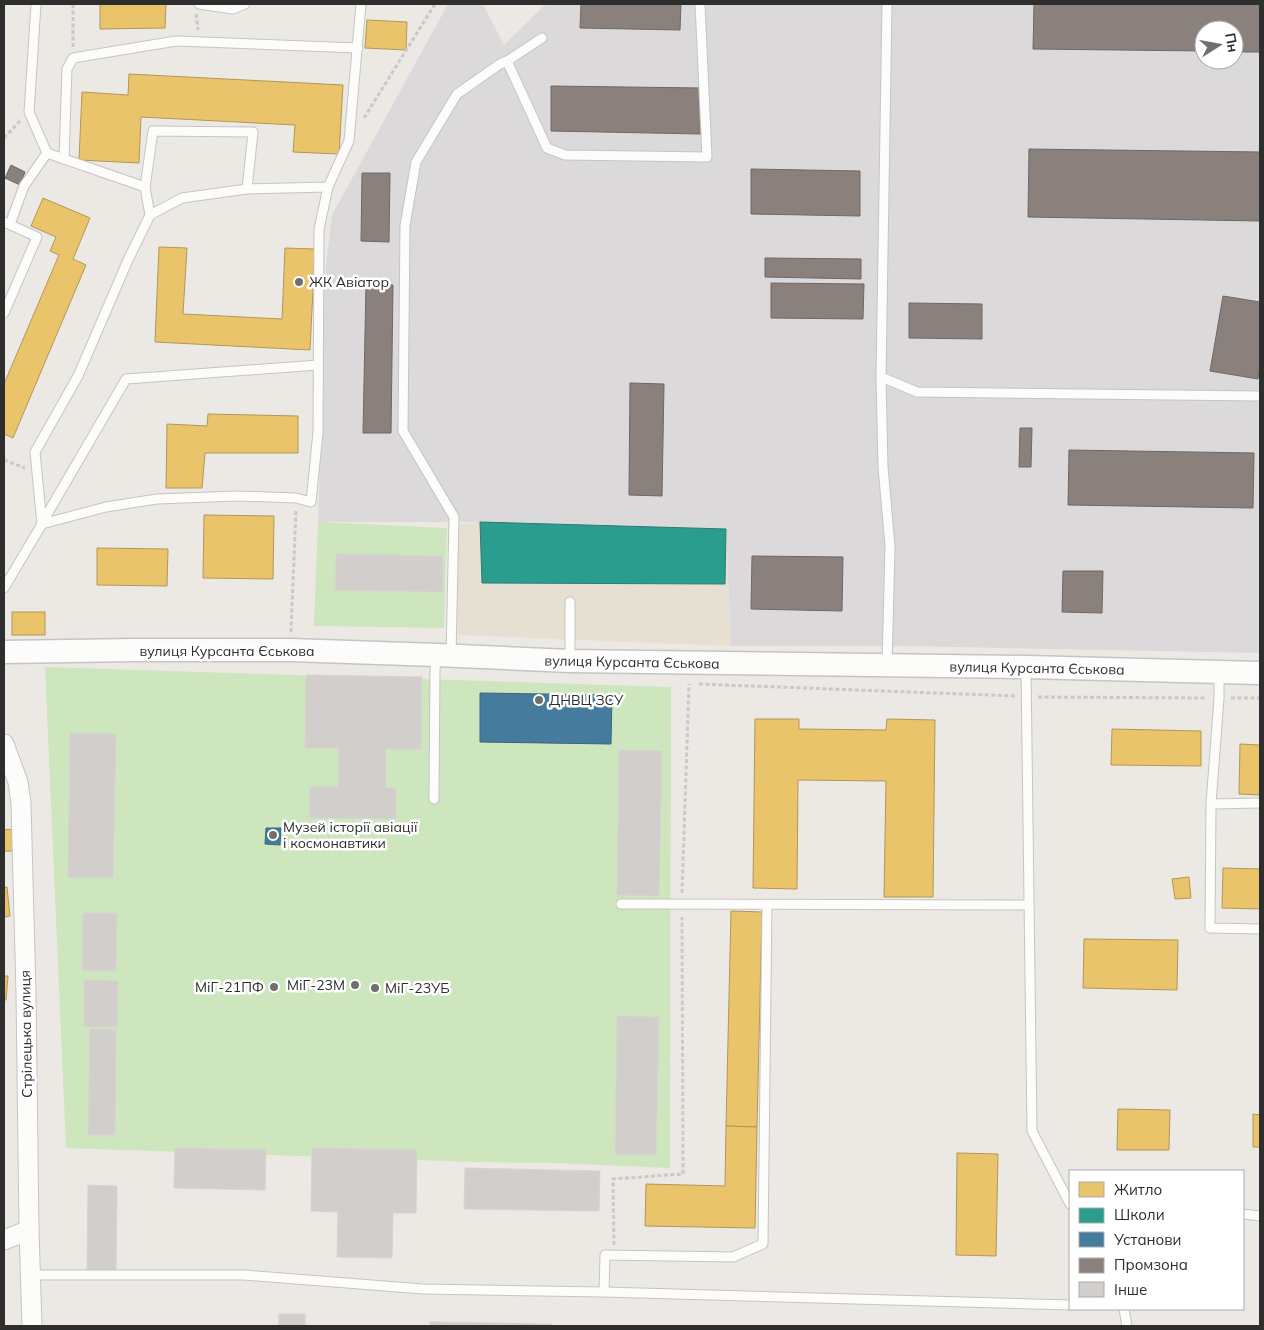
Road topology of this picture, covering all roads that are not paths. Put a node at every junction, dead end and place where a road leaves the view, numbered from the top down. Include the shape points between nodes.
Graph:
1 (36, 4) edge
2 (199, 4) edge
3 (245, 4) edge
4 (361, 4) edge
5 (700, 4) edge
6 (886, 4) edge
7 (542, 38) dead end
8 (358, 48) junction
9 (507, 61) junction
10 (47, 153) junction
11 (64, 159) junction
12 (145, 187) junction
13 (328, 187) junction
14 (247, 189) junction
15 (150, 215) junction
16 (7, 223) edge
17 (4, 313) edge
18 (318, 365) junction
19 (881, 377) junction
20 (1260, 396) edge
21 (42, 524) junction
22 (4, 588) edge
23 (570, 602) dead end
24 (4, 652) edge
25 (444, 655) junction
26 (570, 661) junction
27 (887, 666) junction
28 (1026, 667) junction
29 (1219, 672) junction
30 (1260, 673) edge
31 (4, 744) edge
32 (434, 799) dead end
33 (12, 802) edge
34 (1260, 803) edge
35 (1211, 804) junction
36 (621, 904) dead end
37 (767, 905) junction
38 (1029, 905) junction
39 (1260, 929) edge
40 (1069, 1202) edge
41 (1244, 1214) edge
42 (1260, 1216) edge
43 (29, 1230) junction
44 (4, 1240) edge
45 (31, 1275) junction
46 (604, 1292) junction
47 (1069, 1305) edge
48 (1124, 1310) edge
49 (32, 1326) edge
50 (1127, 1326) edge

1 - 10 lane via 29,112
2 - 3 lane via 233,9
4 - 8 lane
5 - 9 lane via 707,157 566,154 547,148
6 - 19 lane
7 - 9 lane
8 - 11 lane via 176,41 73,58 67,69
8 - 13 lane via 350,141
9 - 25 lane via 457,94 416,162 405,226 403,431 454,517
10 - 11 lane
10 - 16 lane via 24,186
11 - 12 lane
12 - 14 lane via 153,131 253,132
12 - 15 lane
13 - 14 lane
13 - 18 lane via 319,229
14 - 15 lane via 182,198
15 - 21 lane via 78,376 35,452
16 - 17 lane via 37,237
18 - 21 lane via 126,379
18 - 21 lane via 318,432 312,502 296,498 237,496 158,499 106,507
19 - 20 lane via 917,392
19 - 27 lane via 883,467 890,546
21 - 22 lane
23 - 26 lane
24 - 25 street, вулиця Курсанта Єськова via 290,650
25 - 26 street, вулиця Курсанта Єськова
25 - 32 lane via 435,669
26 - 27 street, вулиця Курсанта Єськова
27 - 28 street, вулиця Курсанта Єськова
28 - 29 street, вулиця Курсанта Єськова
28 - 38 lane
29 - 30 street, вулиця Курсанта Єськова
29 - 35 lane
31 - 33 street, Стрілецька вулиця via 18,782
33 - 43 street, Стрілецька вулиця via 26,993
34 - 35 lane
35 - 39 lane via 1210,928
36 - 37 lane
37 - 38 lane
37 - 46 lane via 763,1244 732,1257 605,1255
38 - 40 lane via 1032,1131
41 - 42 lane
43 - 44 street
43 - 45 street, Стрілецька вулиця
45 - 46 lane via 244,1276 423,1290
45 - 49 street, Стрілецька вулиця
46 - 47 lane
48 - 50 lane

